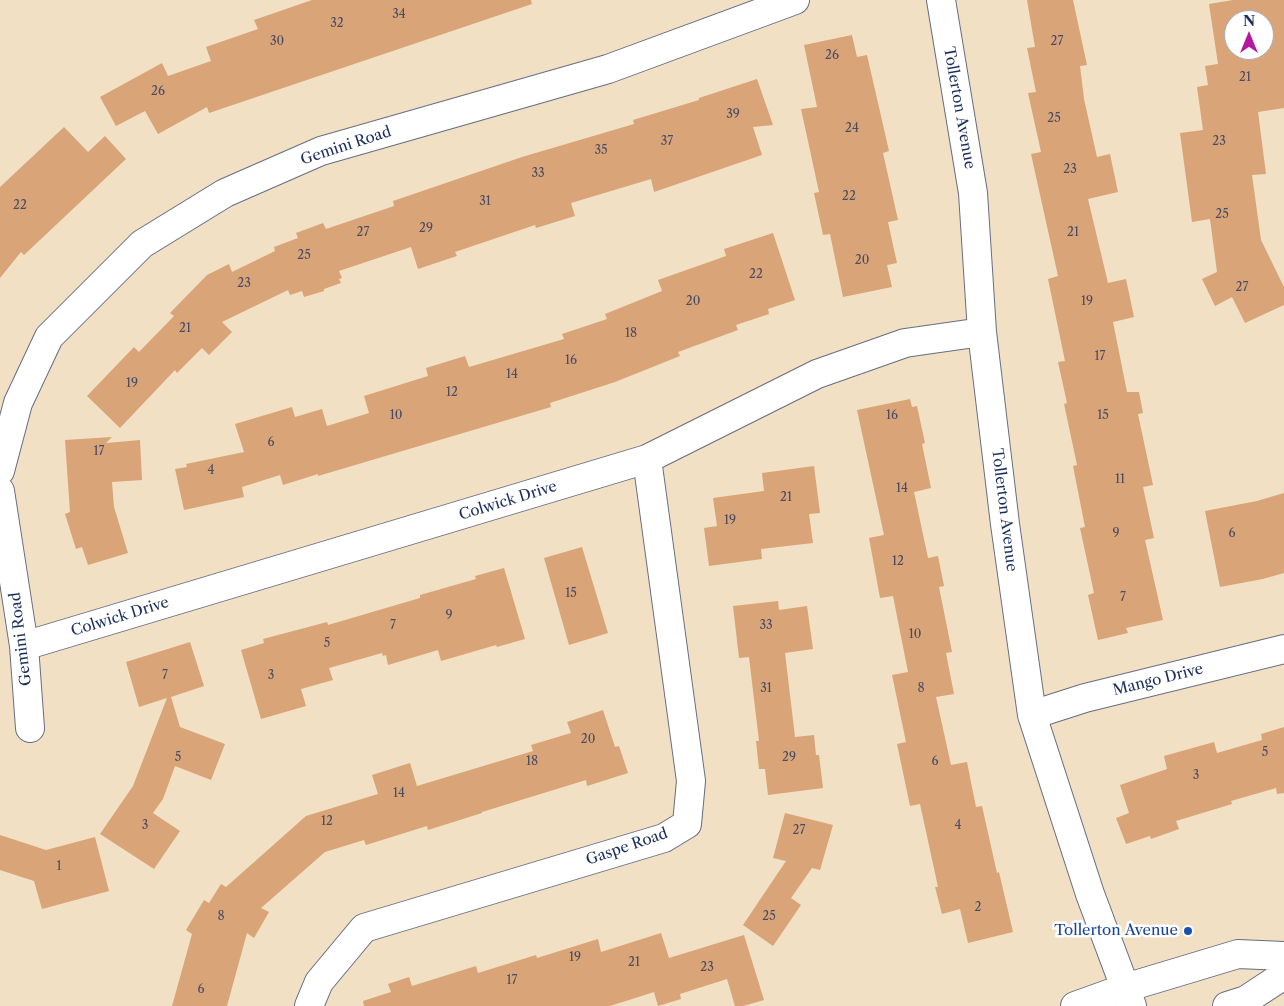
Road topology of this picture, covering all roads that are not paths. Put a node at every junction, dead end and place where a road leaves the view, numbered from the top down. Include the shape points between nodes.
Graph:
1 (795, 0) edge
2 (941, 0) edge
3 (982, 332) junction
4 (647, 459) junction
5 (0, 472) edge
6 (0, 491) edge
7 (24, 646) junction
8 (1284, 649) edge
9 (1032, 714) junction
10 (30, 728) dead end
11 (1284, 956) edge
12 (1284, 975) edge
13 (1128, 997) edge
14 (309, 1006) edge
15 (1075, 1006) edge
16 (1227, 1006) edge

1 - 5 street, Gemini Road via 608,69 321,151 225,193 142,244 49,337 18,403
2 - 3 street, Tollerton Avenue via 973,193
3 - 4 street, Colwick Drive via 905,343 817,374
3 - 9 street, Tollerton Avenue
4 - 7 street, Colwick Drive
4 - 14 street, Gaspe Road via 692,781 687,824 664,838 364,928 318,982
6 - 7 street, Gemini Road
7 - 10 street, Gemini Road
8 - 9 street, Mango Drive
9 - 13 street, Tollerton Avenue via 1090,894
11 - 13 street via 1238,954
12 - 16 street via 1246,1000
13 - 15 street

